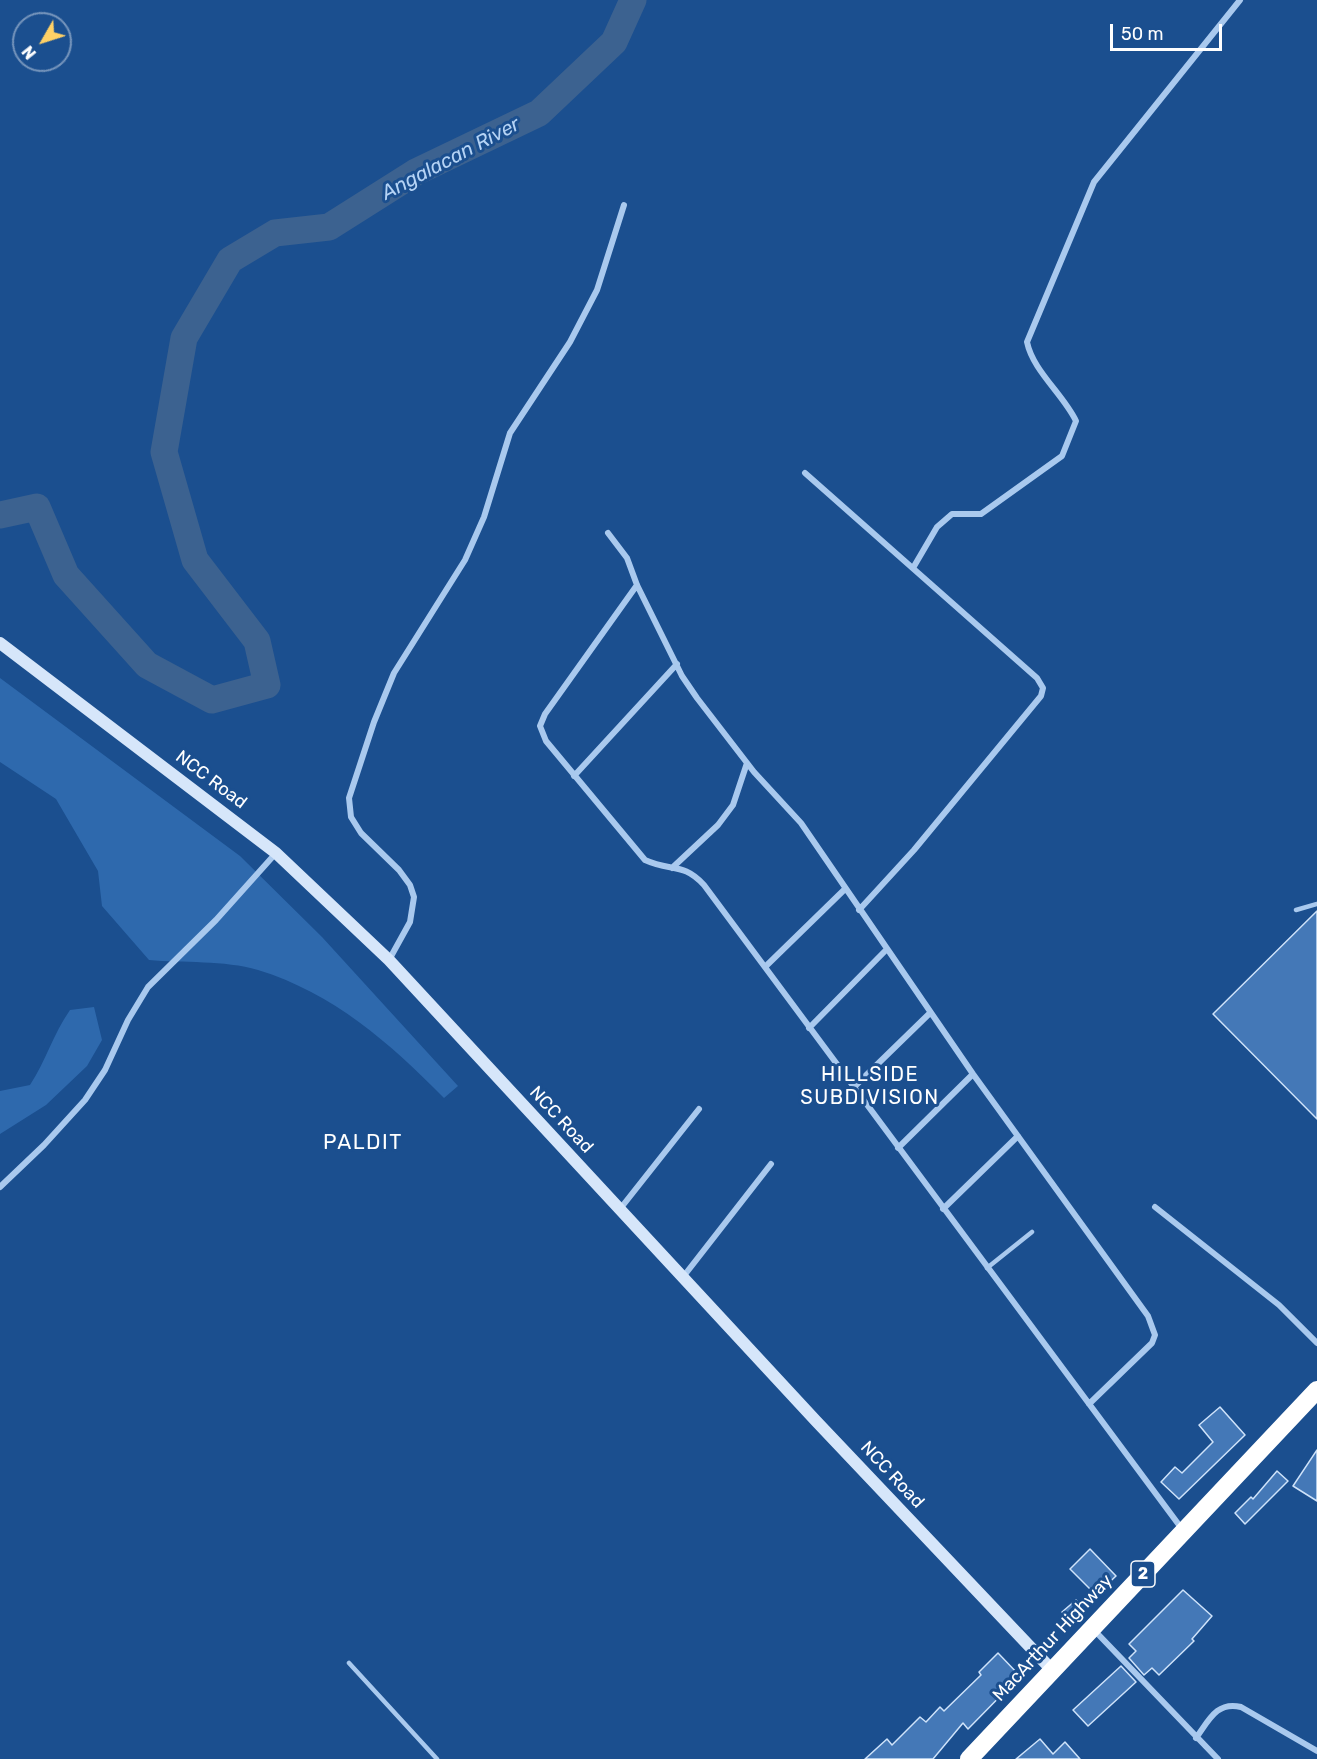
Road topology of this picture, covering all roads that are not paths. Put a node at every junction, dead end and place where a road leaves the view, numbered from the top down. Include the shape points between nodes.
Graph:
1 (1240, 0) edge
2 (624, 205) dead end
3 (806, 473) dead end
4 (608, 533) dead end
5 (913, 568) junction
6 (637, 585) junction
7 (0, 643) edge
8 (677, 664) junction
9 (747, 763) junction
10 (574, 776) junction
11 (276, 853) junction
12 (671, 868) junction
13 (845, 889) junction
14 (1317, 904) edge
15 (859, 910) junction
16 (1296, 910) dead end
17 (886, 950) junction
18 (389, 960) junction
19 (765, 967) junction
20 (930, 1013) junction
21 (808, 1028) junction
22 (973, 1074) junction
23 (853, 1088) junction
24 (699, 1109) dead end
25 (1018, 1136) junction
26 (898, 1148) junction
27 (771, 1164) dead end
28 (0, 1187) edge
29 (1155, 1207) dead end
30 (620, 1209) junction
31 (943, 1209) junction
32 (1032, 1232) dead end
33 (987, 1268) junction
34 (683, 1277) junction
35 (1317, 1343) edge
36 (1317, 1390) edge
37 (1089, 1404) junction
38 (1184, 1531) junction
39 (1092, 1628) junction
40 (349, 1662) dead end
41 (1052, 1670) junction
42 (1196, 1738) junction
43 (1317, 1751) edge
44 (978, 1753) edge
45 (437, 1759) edge
46 (1218, 1759) edge

1 - 5 street via 1094,182 1027,342 1029,354 1070,407 1076,421 1062,456 981,514 952,514 937,527
2 - 18 street via 597,290 570,342 510,434 484,517 465,560 394,673 350,798 351,817 361,833 399,870 414,897 410,922
3 - 5 street
4 - 6 street via 627,558
5 - 15 street via 1037,678 1043,688 1041,696 930,831
6 - 8 street
6 - 10 street via 556,696 540,726 546,741
7 - 11 street, NCC Road
8 - 9 street via 697,698
8 - 10 street
9 - 12 street via 733,805 718,825
9 - 13 street via 801,823
10 - 12 street via 634,850 645,860
11 - 18 street, NCC Road
11 - 28 street via 148,987 85,1100
12 - 19 street via 687,869 695,875
13 - 15 street
13 - 19 street
14 - 16 lane
15 - 17 street
17 - 20 street
17 - 21 street
18 - 30 street, NCC Road
19 - 21 street
20 - 22 street
20 - 23 street
21 - 23 street
22 - 25 street
22 - 26 street
23 - 26 street
24 - 30 street
25 - 31 street
25 - 37 street via 1154,1326 1155,1335 1148,1348
26 - 31 street
27 - 34 street
29 - 35 street via 1279,1305
30 - 34 street, NCC Road
31 - 33 street
32 - 33 lane
33 - 37 street
34 - 41 street, NCC Road
36 - 38 highway, MacArthur Highway / 2
37 - 38 street
38 - 39 highway, MacArthur Highway / 2
39 - 41 highway, MacArthur Highway / 2
39 - 42 street
40 - 45 lane
41 - 44 highway, MacArthur Highway / 2
42 - 43 street via 1216,1710 1230,1704
42 - 46 street

